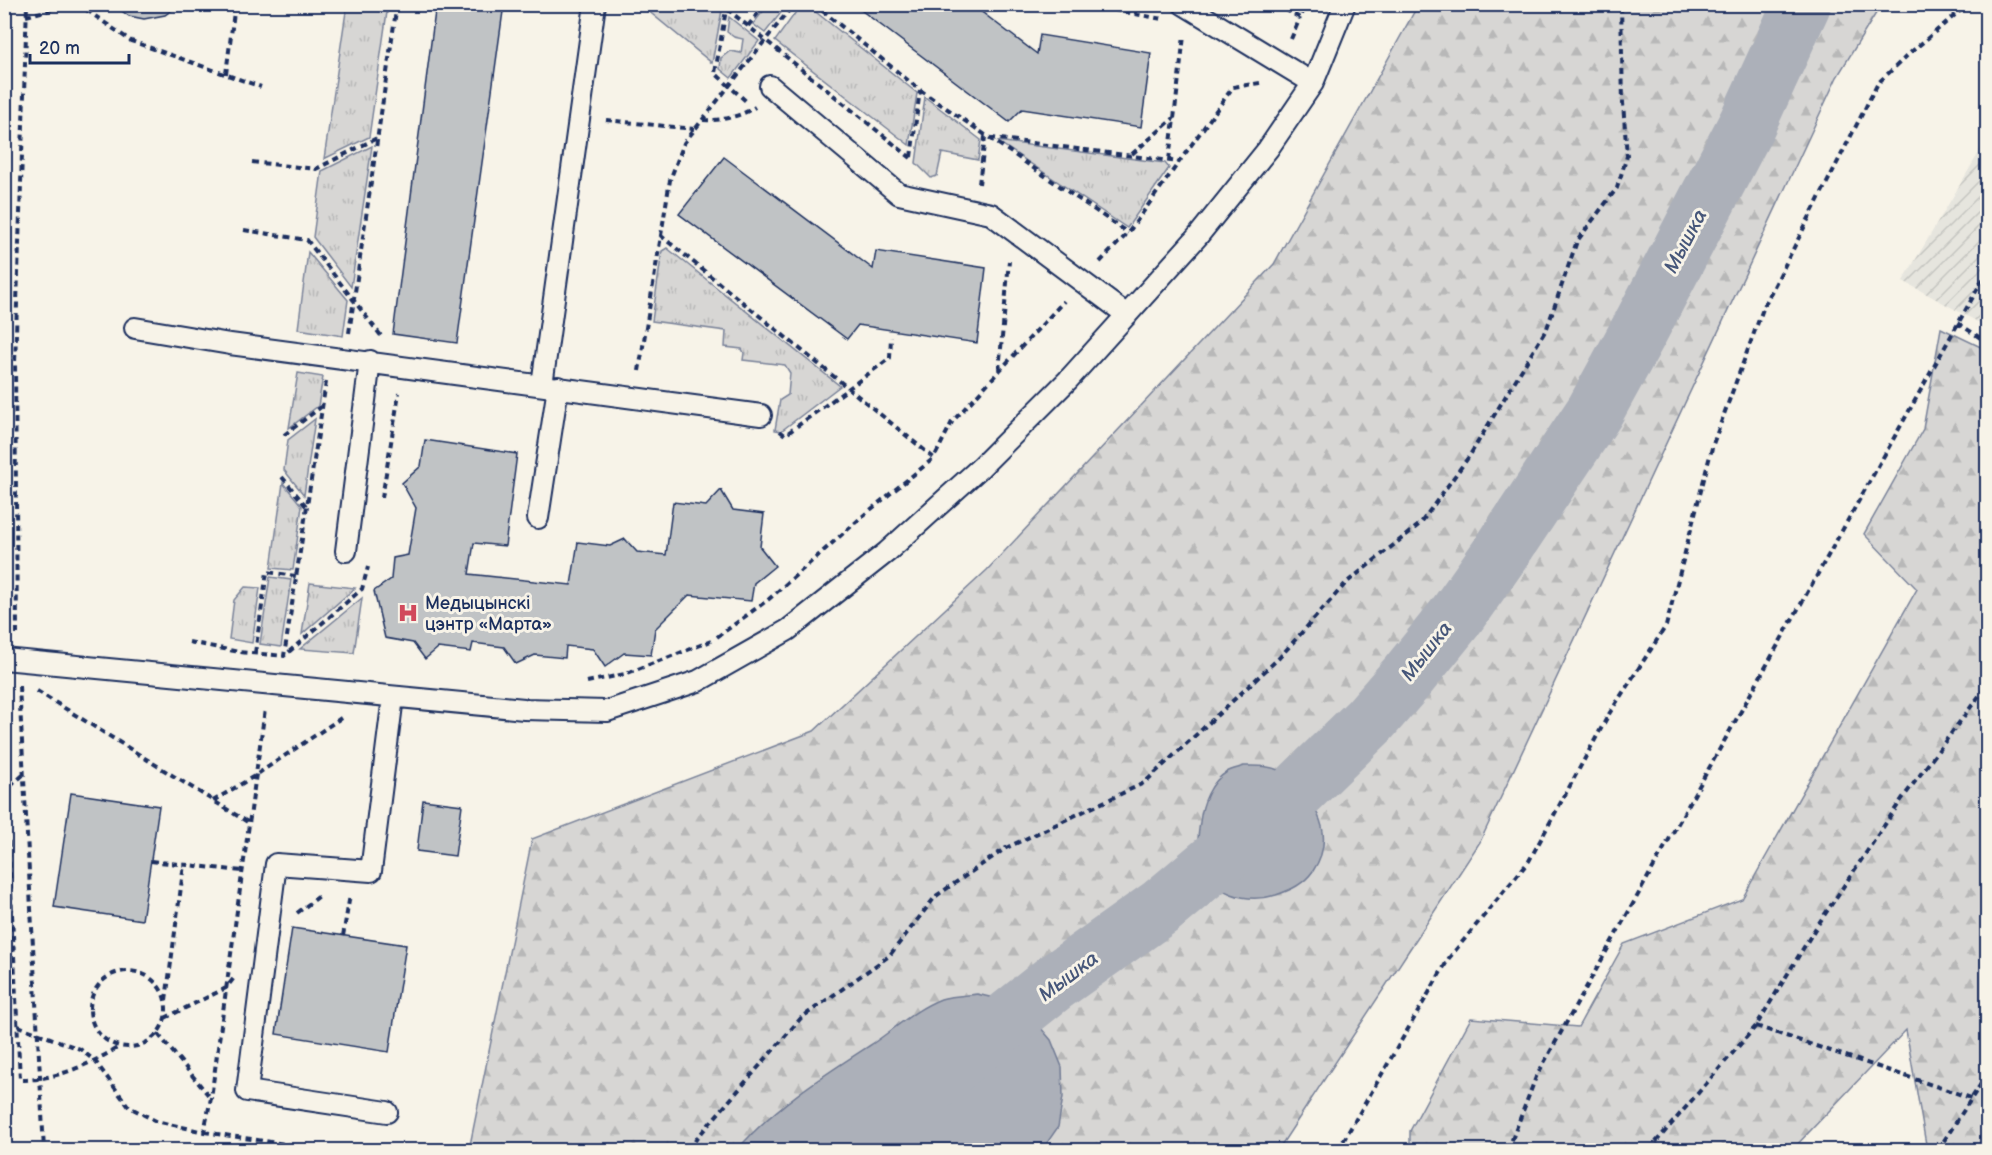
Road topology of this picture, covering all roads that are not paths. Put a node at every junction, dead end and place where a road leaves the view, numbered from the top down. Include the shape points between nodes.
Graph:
1 (595, 4) edge
2 (1183, 4) edge
3 (1345, 4) edge
4 (1313, 83) junction
5 (770, 86) road end
6 (1127, 315) junction
7 (135, 328) dead end
8 (370, 361) junction
9 (550, 386) junction
10 (761, 415) road end
11 (538, 518) dead end
12 (346, 551) dead end
13 (11, 660) edge
14 (393, 697) junction
15 (387, 1112) dead end

1 - 9 lane
2 - 4 lane
3 - 4 lane
4 - 6 lane via 1268,149 1205,228
5 - 6 lane via 898,194 991,214
6 - 14 lane via 981,467 887,552 788,630 698,681 607,711 524,709
7 - 8 lane
8 - 9 lane
8 - 12 lane
9 - 10 lane
9 - 11 lane
13 - 14 lane
14 - 15 lane via 371,871 276,864 247,1091

